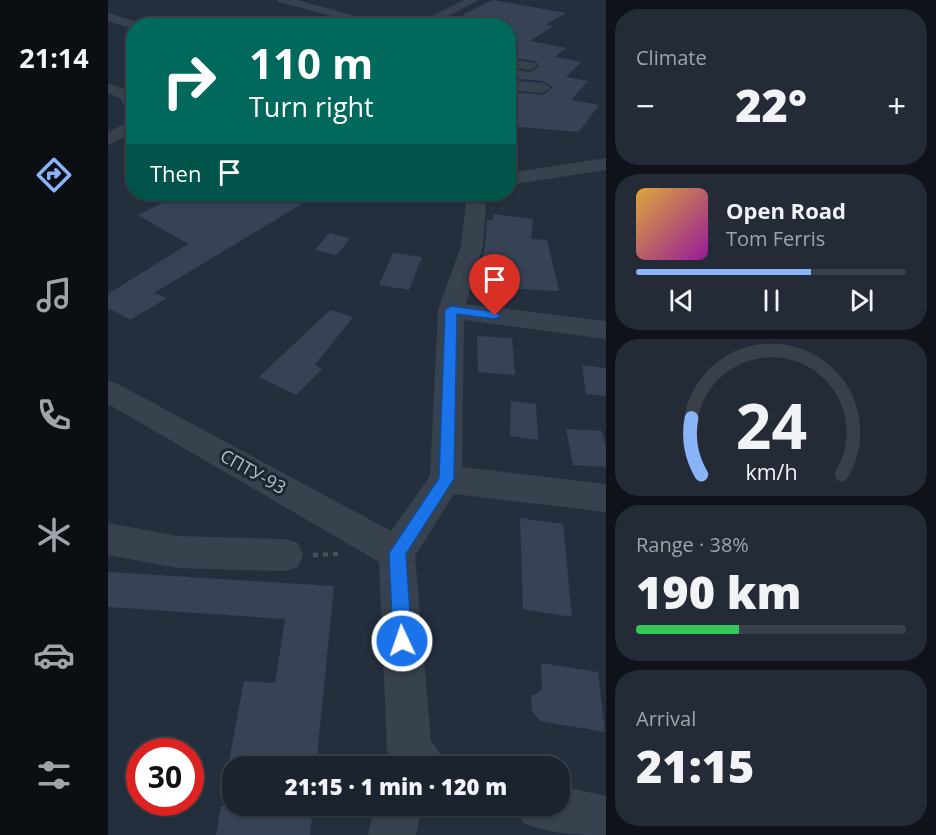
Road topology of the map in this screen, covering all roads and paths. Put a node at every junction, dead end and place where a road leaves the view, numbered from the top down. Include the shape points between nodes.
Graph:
1 (283, 0) edge
2 (473, 0) edge
3 (108, 17) edge
4 (354, 18) edge
5 (435, 18) edge
6 (126, 23) edge
7 (516, 64) edge
8 (530, 66) dead end
9 (516, 86) edge
10 (108, 88) edge
11 (543, 88) dead end
12 (126, 95) edge
13 (126, 129) edge
14 (108, 140) edge
15 (606, 164) edge
16 (576, 168) junction
17 (516, 178) edge
18 (596, 181) dead end
19 (479, 201) edge
20 (451, 310) junction
21 (606, 330) edge
22 (108, 392) edge
23 (446, 479) junction
24 (606, 498) edge
25 (108, 539) edge
26 (397, 553) junction
27 (285, 555) dead end
28 (414, 756) edge
29 (570, 812) edge
30 (397, 816) edge
31 (606, 820) edge
32 (392, 835) edge

1 - 4 street
2 - 5 street
3 - 6 street
7 - 8 street
9 - 11 street
10 - 12 street
13 - 14 street
15 - 16 street
16 - 17 street
16 - 18 street
19 - 20 street via 472,246
20 - 21 street
20 - 23 street
22 - 26 street, СПТУ-93
23 - 24 street
23 - 26 street
25 - 27 street via 177,552
26 - 28 street via 409,750
29 - 31 street
30 - 32 street

